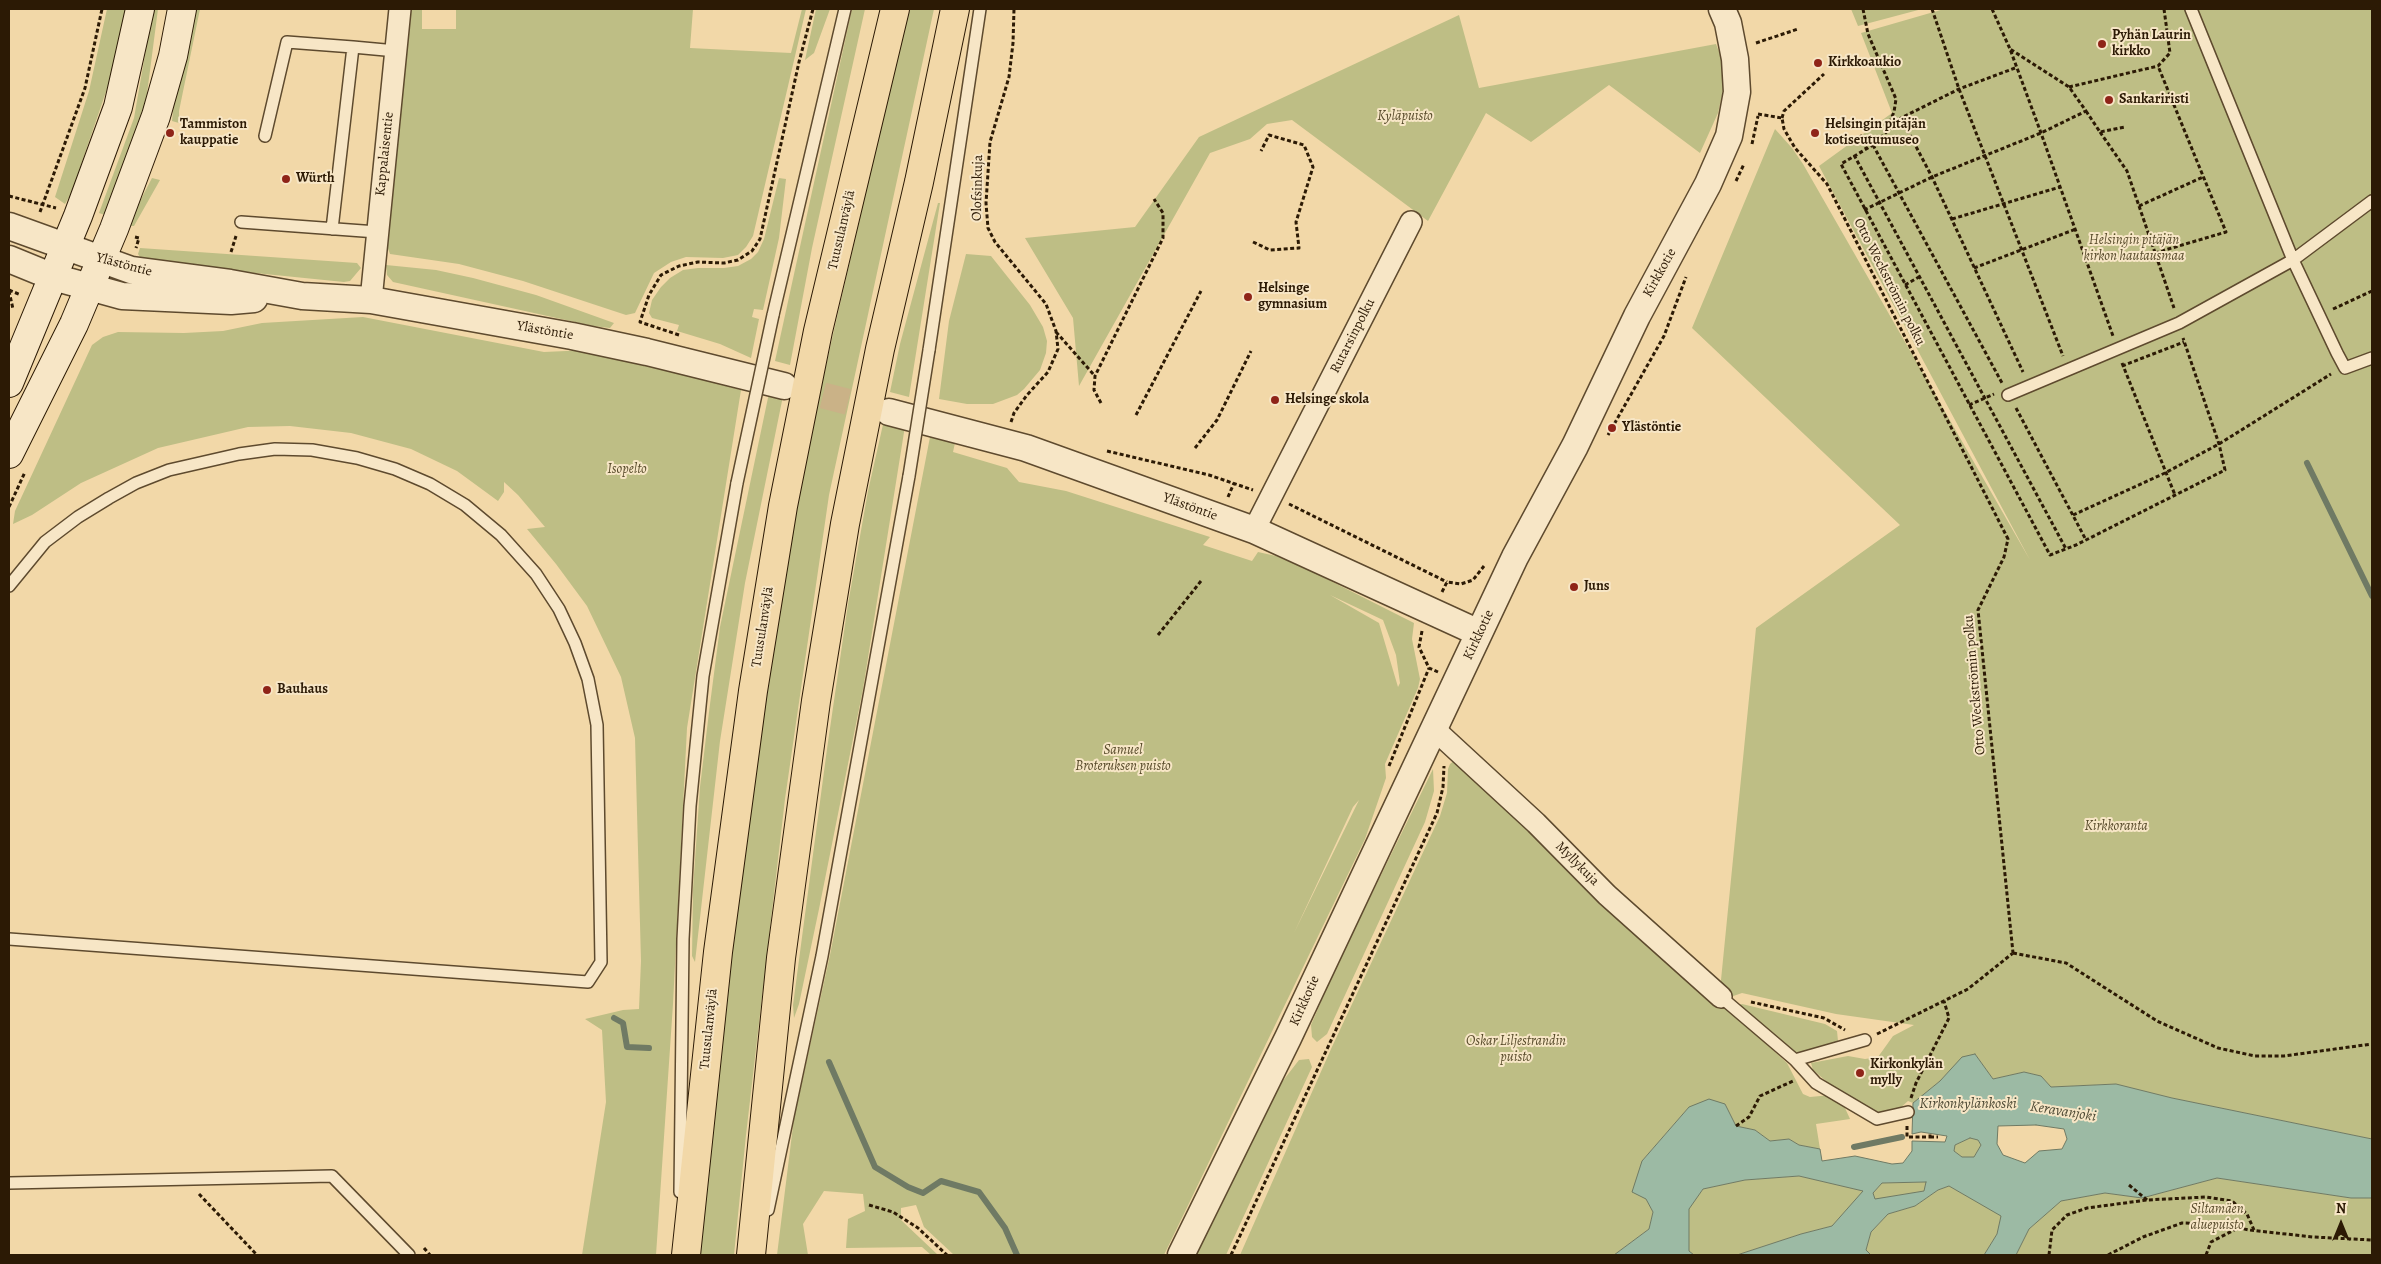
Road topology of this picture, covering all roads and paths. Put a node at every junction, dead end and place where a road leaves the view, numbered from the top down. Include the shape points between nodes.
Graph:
1 (102, 9) edge
2 (140, 9) edge
3 (182, 9) edge
4 (400, 9) edge
5 (813, 9) edge
6 (845, 9) edge
7 (895, 9) edge
8 (955, 9) edge
9 (980, 9) edge
10 (1014, 9) edge
11 (1722, 9) edge
12 (1863, 9) edge
13 (1932, 9) edge
14 (1992, 9) edge
15 (2164, 9) edge
16 (2191, 9) edge
17 (1798, 29) dead end
18 (1754, 34) dead end
19 (1756, 43) junction
20 (352, 47) junction
21 (2010, 48) junction
22 (1758, 50) dead end
23 (396, 51) junction
24 (2158, 66) junction
25 (2016, 68) junction
26 (1824, 74) dead end
27 (2070, 87) junction
28 (1960, 89) junction
29 (1759, 108) dead end
30 (2086, 111) junction
31 (1758, 114) junction
32 (1782, 118) junction
33 (1902, 118) junction
34 (2125, 127) dead end
35 (2100, 132) junction
36 (2041, 133) junction
37 (1885, 134) junction
38 (1860, 135) dead end
39 (265, 136) dead end
40 (1873, 145) junction
41 (1752, 146) dead end
42 (1866, 148) junction
43 (1261, 151) dead end
44 (1854, 155) junction
45 (1985, 156) junction
46 (1745, 161) dead end
47 (1932, 177) junction
48 (2203, 177) junction
49 (1734, 185) dead end
50 (2060, 187) junction
51 (1900, 192) junction
52 (9, 196) edge
53 (1154, 199) dead end
54 (2372, 201) edge
55 (1879, 202) junction
56 (2004, 205) junction
57 (2139, 206) junction
58 (1864, 210) junction
59 (1952, 219) junction
60 (240, 222) dead end
61 (1411, 222) dead end
62 (9, 226) edge
63 (332, 228) junction
64 (2076, 228) junction
65 (378, 232) junction
66 (1253, 242) dead end
67 (64, 247) junction
68 (2021, 248) junction
69 (2155, 253) junction
70 (9, 260) edge
71 (101, 260) junction
72 (2292, 260) junction
73 (1974, 268) junction
74 (1687, 274) dead end
75 (53, 277) junction
76 (1919, 277) junction
77 (1905, 285) junction
78 (90, 288) junction
79 (9, 291) edge
80 (1201, 291) dead end
81 (2372, 291) edge
82 (302, 296) junction
83 (370, 300) junction
84 (12, 312) dead end
85 (2319, 315) junction
86 (640, 322) dead end
87 (2179, 323) junction
88 (1056, 331) junction
89 (2118, 349) junction
90 (1251, 351) dead end
91 (2372, 358) edge
92 (2345, 368) junction
93 (2069, 370) junction
94 (1095, 376) junction
95 (9, 383) edge
96 (784, 386) tunnel mouth
97 (2029, 386) junction
98 (2007, 392) junction
99 (1985, 398) junction
100 (1102, 403) dead end
101 (1969, 405) junction
102 (889, 412) tunnel mouth
103 (1136, 415) dead end
104 (1010, 424) dead end
105 (1607, 436) dead end
106 (2219, 444) junction
107 (1195, 448) dead end
108 (9, 454) edge
109 (2165, 473) junction
110 (2175, 495) junction
111 (2073, 515) junction
112 (1254, 530) junction
113 (2086, 540) junction
114 (2066, 549) junction
115 (1201, 581) dead end
116 (9, 586) edge
117 (1478, 634) junction
118 (1158, 635) dead end
119 (1429, 668) dead end
120 (1441, 735) junction
121 (1389, 766) dead end
122 (9, 939) edge
123 (2013, 953) junction
124 (1721, 997) junction
125 (1944, 1001) junction
126 (1866, 1040) junction
127 (2372, 1044) edge
128 (1795, 1060) junction
129 (1807, 1075) junction
130 (1908, 1112) junction
131 (1736, 1126) dead end
132 (1938, 1137) dead end
133 (185, 1179) junction
134 (9, 1183) edge
135 (2129, 1185) dead end
136 (2147, 1199) junction
137 (869, 1205) dead end
138 (2239, 1228) junction
139 (2254, 1230) junction
140 (2372, 1240) edge
141 (257, 1255) edge
142 (409, 1255) edge
143 (680, 1255) edge
144 (686, 1255) edge
145 (751, 1255) edge
146 (758, 1255) edge
147 (947, 1255) edge
148 (1181, 1255) edge
149 (1231, 1255) edge
150 (2049, 1255) edge
151 (2108, 1255) edge
152 (2206, 1255) edge

1 - 52 path via 85,88 43,206
2 - 67 main road via 118,107
3 - 71 main road via 156,116
4 - 23 street, Kappalaisentie
5 - 86 path via 760,238 752,251 738,260 678,266 661,276 649,295
6 - 143 lane, bridge via 737,483 703,676 690,806 683,939
7 - 144 highway, Tuusulanväylä via 818,331 783,506 753,691 718,952
8 - 145 highway via 880,349 816,701 781,958
9 - 146 lane, bridge via 909,476 822,956
10 - 88 path, Olofsinkuja via 1009,77 990,142 986,203 988,228 995,242 1046,304
11 - 117 street, Kirkkotie via 1728,23 1737,84 1730,136
12 - 37 path via 1868,34 1896,99
13 - 28 path
14 - 21 path
15 - 24 path via 2170,52
16 - 72 lane
17 - 19 path
18 - 19 path
19 - 22 path
20 - 23 lane
20 - 39 lane via 287,42
20 - 63 lane
21 - 25 path
21 - 27 path
23 - 65 street, Kappalaisentie
24 - 27 path
24 - 48 path
25 - 28 path
25 - 36 path
26 - 32 path via 1784,111
27 - 30 path
28 - 33 path
28 - 45 path
29 - 31 path
30 - 35 path
30 - 36 path
31 - 32 path
31 - 41 path
32 - 123 path, Otto Weckströmin polku via 1784,129 1795,148 1827,184 2008,539 2004,557 1978,610
33 - 37 path
33 - 47 path
34 - 35 path
35 - 57 path via 2128,171
36 - 45 path
36 - 50 path
37 - 40 path
38 - 42 path
40 - 42 path
40 - 51 path
42 - 44 path
43 - 66 path via 1269,135 1304,145 1313,167 1296,222 1299,248 1270,250
44 - 55 path
44 - 58 path via 1840,164
45 - 47 path
45 - 56 path
46 - 49 path
47 - 51 path
47 - 59 path
48 - 57 path
48 - 69 path via 2226,232
50 - 56 path
50 - 64 path
51 - 55 path
51 - 98 path
53 - 94 path via 1163,213 1163,238
54 - 72 lane
55 - 58 path
55 - 76 path
56 - 59 path
56 - 68 path
57 - 69 path
58 - 77 path
59 - 73 path
60 - 63 lane
61 - 112 street, Rutarsinpolku
62 - 67 street, Ylästöntie
63 - 65 lane
64 - 68 path
64 - 89 path
65 - 83 street, Kappalaisentie
67 - 71 street, Ylästöntie
67 - 75 main road
68 - 73 path
68 - 93 path
69 - 87 path
70 - 75 street, Ylästöntie
71 - 78 main road
71 - 82 street, Ylästöntie via 141,272
72 - 85 lane
72 - 87 lane
73 - 97 path
74 - 105 path via 1664,336
75 - 78 street, Ylästöntie
75 - 95 main road
76 - 77 path
76 - 99 path
77 - 101 path
78 - 82 street, Ylästöntie via 122,296 231,301
78 - 108 main road
79 - 84 path via 14,305
80 - 103 path
81 - 85 path
82 - 83 street, Ylästöntie
83 - 96 street, Ylästöntie via 610,344
85 - 92 lane
87 - 89 lane
87 - 106 path
88 - 94 path
88 - 104 path, Olofsinkuja via 1058,349 1048,372 1014,413
89 - 93 lane
89 - 109 path
90 - 107 path via 1217,420
91 - 92 lane
92 - 106 path
93 - 97 lane
94 - 100 path via 1094,390
97 - 98 lane
98 - 99 path
98 - 111 path
99 - 101 path
99 - 114 path
101 - 114 path via 2050,555
102 - 112 street, Ylästöntie via 1026,448
106 - 109 path
106 - 110 path via 2225,470
109 - 110 path
109 - 111 path
110 - 113 path
111 - 113 path
112 - 117 street, Ylästöntie
113 - 114 path
115 - 118 path
116 - 122 lane via 45,542 109,498 169,470 239,454 312,450 358,458 430,484 465,505 501,535 536,574 559,608 588,679 597,725 601,962 588,982
117 - 120 street, Kirkkotie
119 - 121 path
120 - 124 street, Myllykuja via 1607,895
120 - 148 street, Kirkkotie
120 - 149 path via 1444,787 1437,813
123 - 125 path via 1968,989
123 - 127 path via 2066,963 2157,1022 2218,1048 2255,1056 2284,1056
124 - 126 path via 1824,1018
124 - 128 lane
125 - 126 path
125 - 130 path via 1949,1018 1916,1083
126 - 128 lane
128 - 129 lane
129 - 130 lane via 1876,1119
129 - 131 path via 1760,1096 1750,1117
130 - 132 path via 1907,1137
133 - 134 lane
133 - 141 path
133 - 142 lane via 332,1176
135 - 136 path
136 - 139 path via 2206,1197 2232,1202 2247,1214
136 - 150 path via 2087,1208 2067,1215 2052,1230
137 - 147 path via 894,1212 918,1228
138 - 139 path
138 - 151 path via 2182,1223 2143,1237
138 - 152 path via 2211,1242
139 - 140 path

